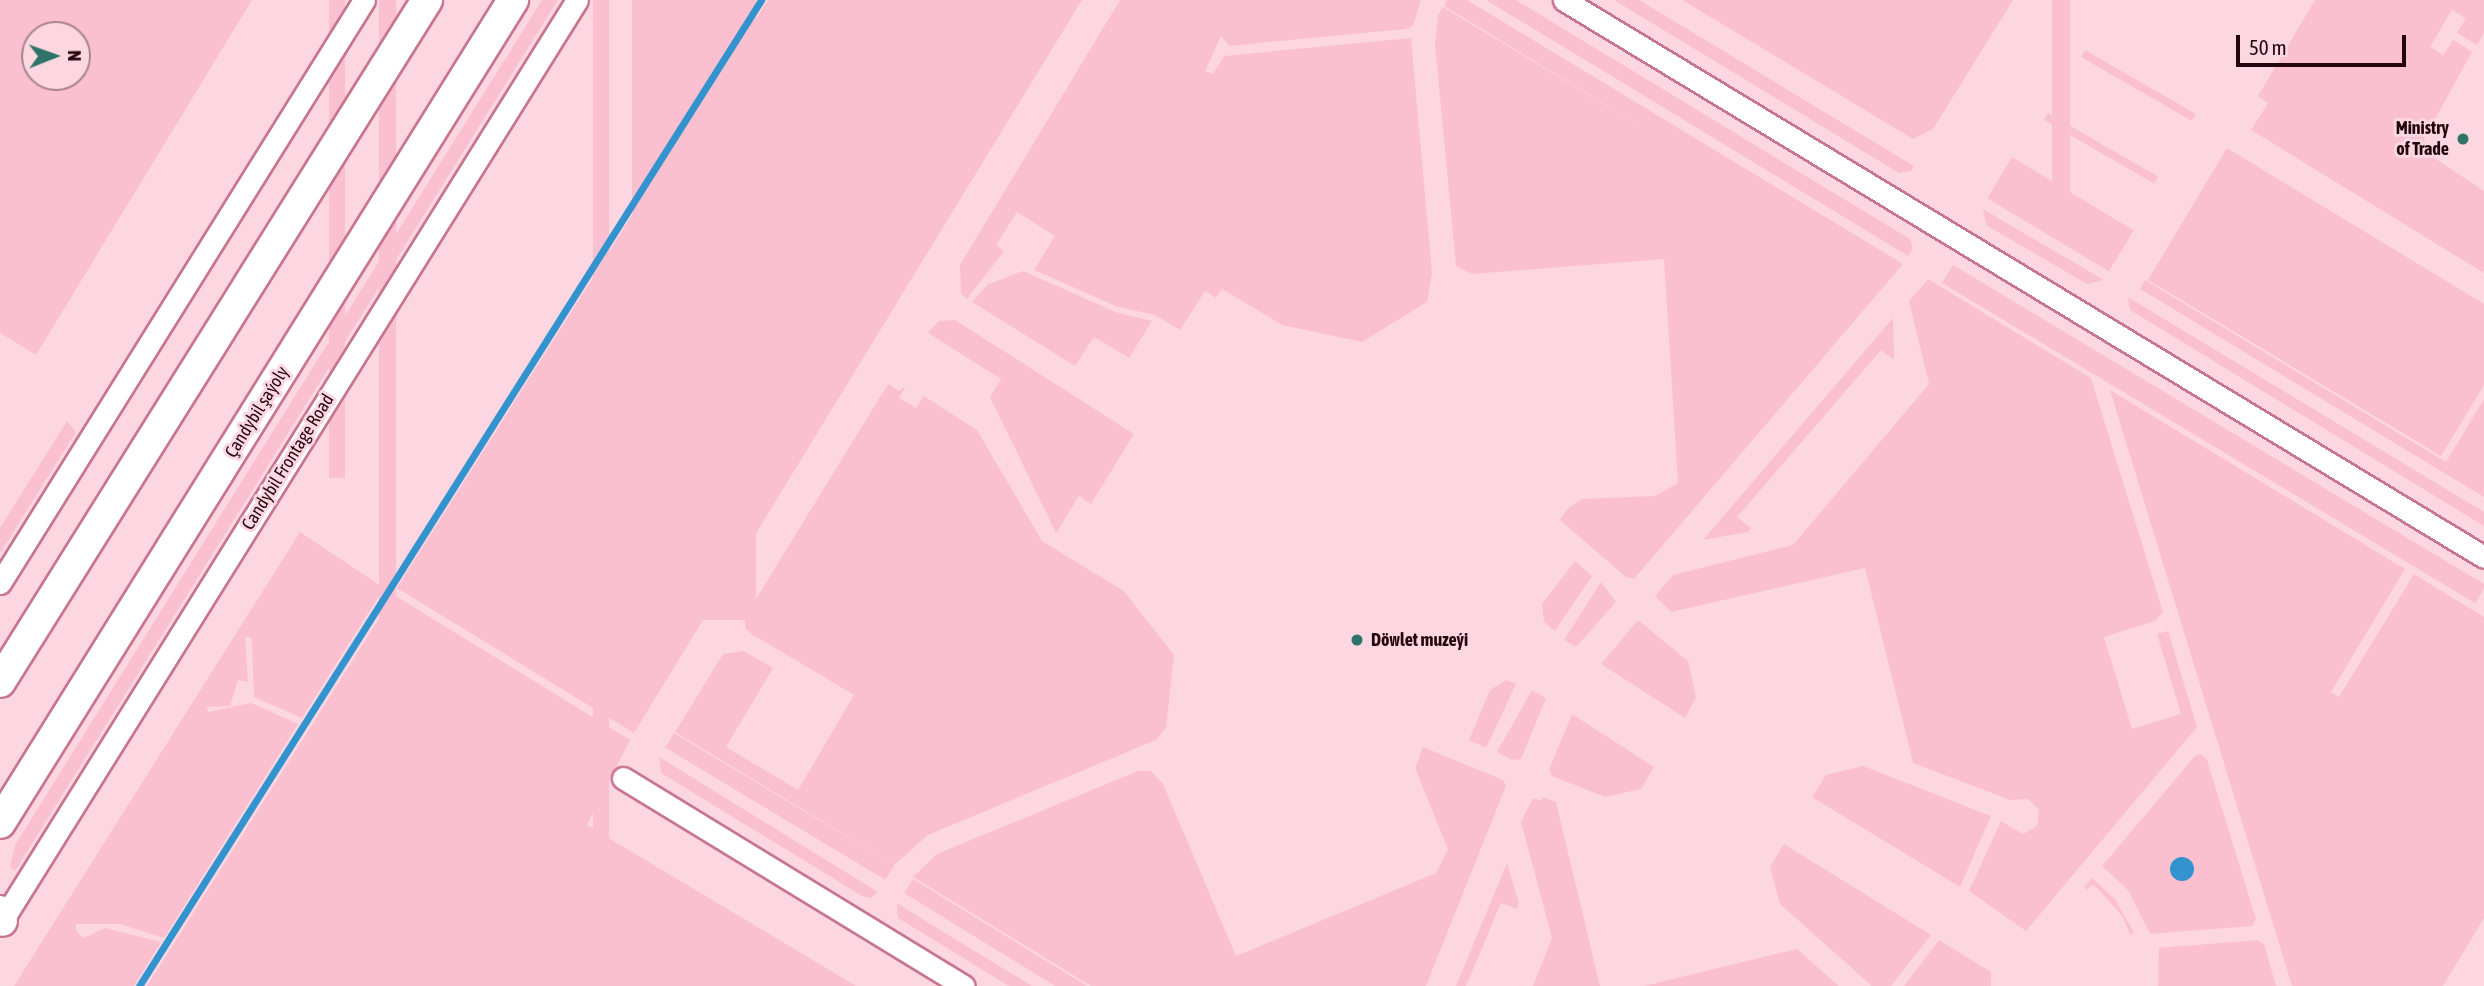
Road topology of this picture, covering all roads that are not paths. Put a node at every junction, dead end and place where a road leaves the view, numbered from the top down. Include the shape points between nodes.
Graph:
1 (364, 0) edge
2 (427, 0) edge
3 (513, 0) edge
4 (577, 0) edge
5 (1564, 0) edge
6 (2484, 557) edge
7 (0, 583) edge
8 (0, 682) edge
9 (622, 778) dead end
10 (0, 823) edge
11 (1, 918) edge
12 (964, 986) edge

1 - 7 street
2 - 8 main road
3 - 10 main road, Çandybil şaýoly
4 - 11 street, Candybil Frontage Road
5 - 6 street
9 - 12 street

